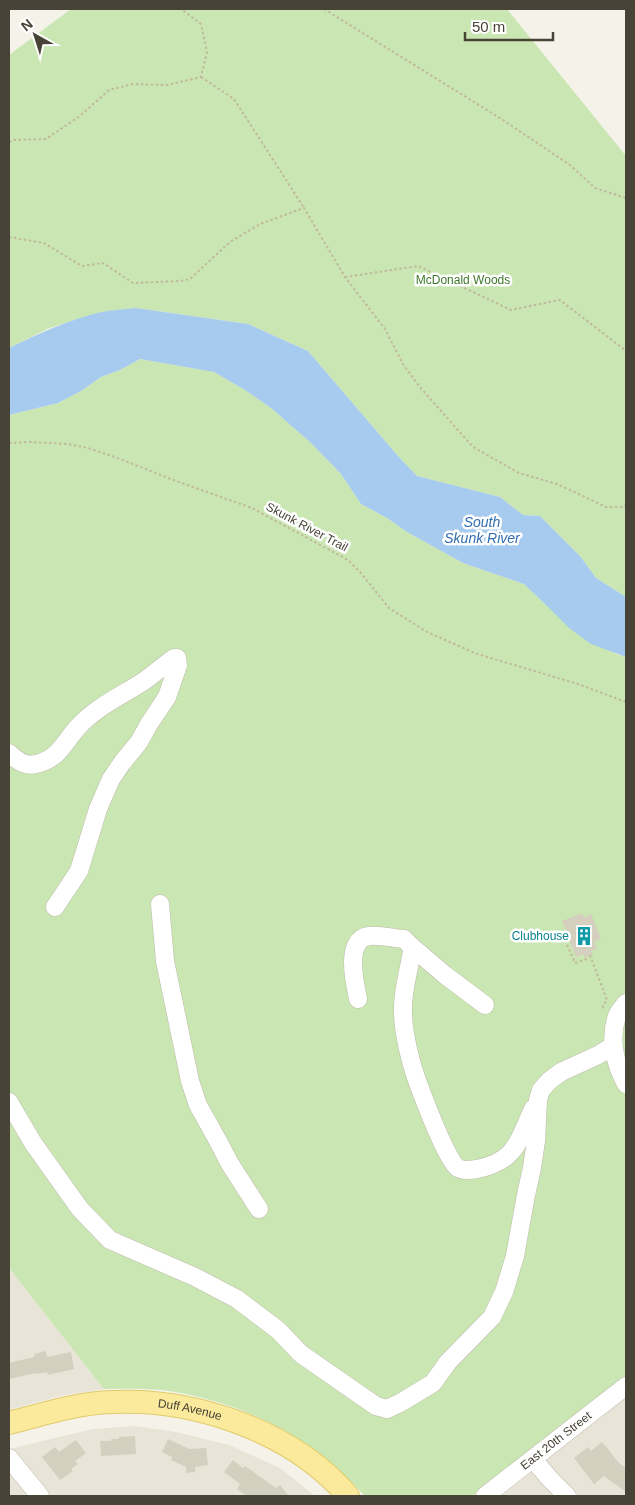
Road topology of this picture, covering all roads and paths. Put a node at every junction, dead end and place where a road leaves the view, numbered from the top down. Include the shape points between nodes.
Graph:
1 (181, 9) edge
2 (324, 9) edge
3 (201, 77) junction
4 (9, 142) edge
5 (626, 198) edge
6 (304, 208) junction
7 (9, 237) edge
8 (345, 277) junction
9 (626, 351) edge
10 (9, 443) edge
11 (626, 505) edge
12 (626, 702) edge
13 (9, 753) edge
14 (160, 904) dead end
15 (55, 906) dead end
16 (567, 933) dead end
17 (411, 946) junction
18 (590, 957) dead end
19 (358, 999) dead end
20 (626, 1003) edge
21 (486, 1005) dead end
22 (613, 1046) junction
23 (626, 1084) edge
24 (538, 1100) junction
25 (9, 1102) edge
26 (259, 1208) dead end
27 (626, 1386) edge
28 (9, 1423) edge
29 (9, 1458) edge
30 (533, 1459) junction
31 (40, 1496) edge
32 (348, 1496) edge
33 (485, 1496) edge
34 (566, 1496) edge

1 - 3 path via 201,24 207,52
2 - 5 path via 503,120 570,166 595,188
3 - 4 path via 167,85 133,84 109,90 80,116 46,139
3 - 6 path via 234,100
6 - 7 path via 260,224 230,242 190,279 180,281 133,283 103,263 82,266 44,243
6 - 8 path
8 - 9 path via 418,266 511,310 560,300
8 - 11 path via 385,329 419,386 473,447 519,473 556,484 606,507
10 - 12 path, Skunk River Trail via 68,444 88,448 252,508 348,560 388,608 427,632 477,654
13 - 15 street via 29,765 52,757 97,711 177,658 178,665 167,697 111,779 79,871
14 - 26 street via 165,961 190,1081 198,1105
16 - 18 path via 564,935 575,963
17 - 19 street via 404,939 368,936 361,940 353,956
17 - 21 street
17 - 24 street via 403,998 410,1059 452,1161 459,1169 468,1170 503,1160 519,1141
20 - 22 street via 618,1015
22 - 23 street
22 - 24 street via 560,1072 541,1090
24 - 25 street via 536,1142 515,1256 498,1307 433,1383 386,1409 376,1406 305,1358 278,1330 237,1299 110,1240 80,1209 38,1151
27 - 30 street, East 20th Street
28 - 32 main road, Duff Avenue via 67,1408 112,1402 179,1406 241,1423 294,1451 321,1470
29 - 31 street
30 - 33 street, East 20th Street
30 - 34 street

